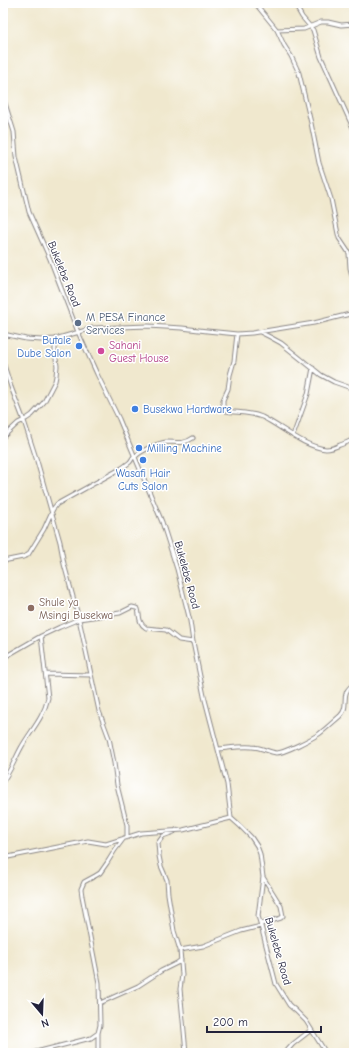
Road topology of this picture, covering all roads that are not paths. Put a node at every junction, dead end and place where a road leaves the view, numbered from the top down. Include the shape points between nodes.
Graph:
1 (255, 3) edge
2 (296, 4) edge
3 (354, 24) edge
4 (310, 26) junction
5 (277, 30) junction
6 (3, 97) edge
7 (354, 130) edge
8 (353, 275) edge
9 (354, 283) edge
10 (354, 313) edge
11 (78, 332) junction
12 (260, 332) junction
13 (3, 334) edge
14 (237, 334) junction
15 (55, 339) junction
16 (3, 364) edge
17 (313, 368) junction
18 (354, 389) edge
19 (354, 415) edge
20 (24, 420) junction
21 (354, 423) edge
22 (293, 436) junction
23 (3, 437) edge
24 (193, 438) dead end
25 (354, 438) edge
26 (135, 457) junction
27 (51, 513) junction
28 (3, 561) edge
29 (78, 619) junction
30 (41, 636) junction
31 (193, 642) junction
32 (3, 658) edge
33 (46, 674) junction
34 (91, 675) junction
35 (354, 684) edge
36 (218, 749) junction
37 (3, 781) edge
38 (231, 818) junction
39 (176, 830) junction
40 (126, 838) junction
41 (3, 858) edge
42 (263, 877) junction
43 (261, 925) junction
44 (180, 950) junction
45 (181, 960) junction
46 (100, 1003) junction
47 (312, 1030) junction
48 (98, 1033) junction
49 (32, 1053) edge
50 (98, 1053) edge
51 (186, 1053) edge
52 (285, 1053) edge
53 (326, 1053) edge

1 - 5 street
2 - 4 street
3 - 4 street via 325,22
4 - 5 street via 304,29
4 - 7 street
5 - 8 street via 299,73 339,238 349,253
6 - 11 street, Bukelebe Road via 14,132 16,157 28,212
8 - 9 street
10 - 12 street
11 - 14 street via 98,327 148,326
11 - 15 street
11 - 26 street, Bukelebe Road
12 - 14 street
12 - 17 street via 281,343
13 - 15 street via 33,340
14 - 22 street via 230,383 222,408 226,411 261,417
15 - 20 street via 55,381 42,405
16 - 20 street
17 - 18 street via 327,378
17 - 22 street via 308,394
19 - 21 street
20 - 23 street
20 - 27 street
22 - 25 street via 313,446 327,449
24 - 26 street via 183,443 164,442
26 - 27 street via 122,468 57,504
26 - 31 street, Bukelebe Road via 162,522 177,570
27 - 28 street via 28,556
27 - 29 street via 62,547
29 - 30 street
29 - 31 street via 120,613 134,607 138,609 139,619 146,628 166,630 179,640
29 - 34 street
30 - 32 street
30 - 33 street
31 - 36 street, Bukelebe Road
33 - 34 street
33 - 37 street via 48,698 44,711
34 - 40 street via 114,763 127,825
35 - 36 street via 345,694 345,708 341,715 318,735 294,747 275,753 252,747
36 - 38 street, Bukelebe Road via 227,784
38 - 39 street
38 - 42 street, Bukelebe Road via 251,837 256,846 261,858
39 - 40 street via 141,833
39 - 44 street via 163,836 158,843 159,856 167,880 174,931
40 - 41 street via 106,844 88,841
40 - 46 street via 100,873 84,882 81,889 99,983
42 - 43 street, Bukelebe Road via 258,916
42 - 43 street via 281,906 283,916
43 - 44 street via 203,946
43 - 47 street, Bukelebe Road via 276,984 289,1006
44 - 45 street
45 - 46 street via 138,986
45 - 51 street via 180,989
46 - 48 street
47 - 52 street
47 - 53 street, Bukelebe Road
48 - 49 street via 91,1038
48 - 50 street

